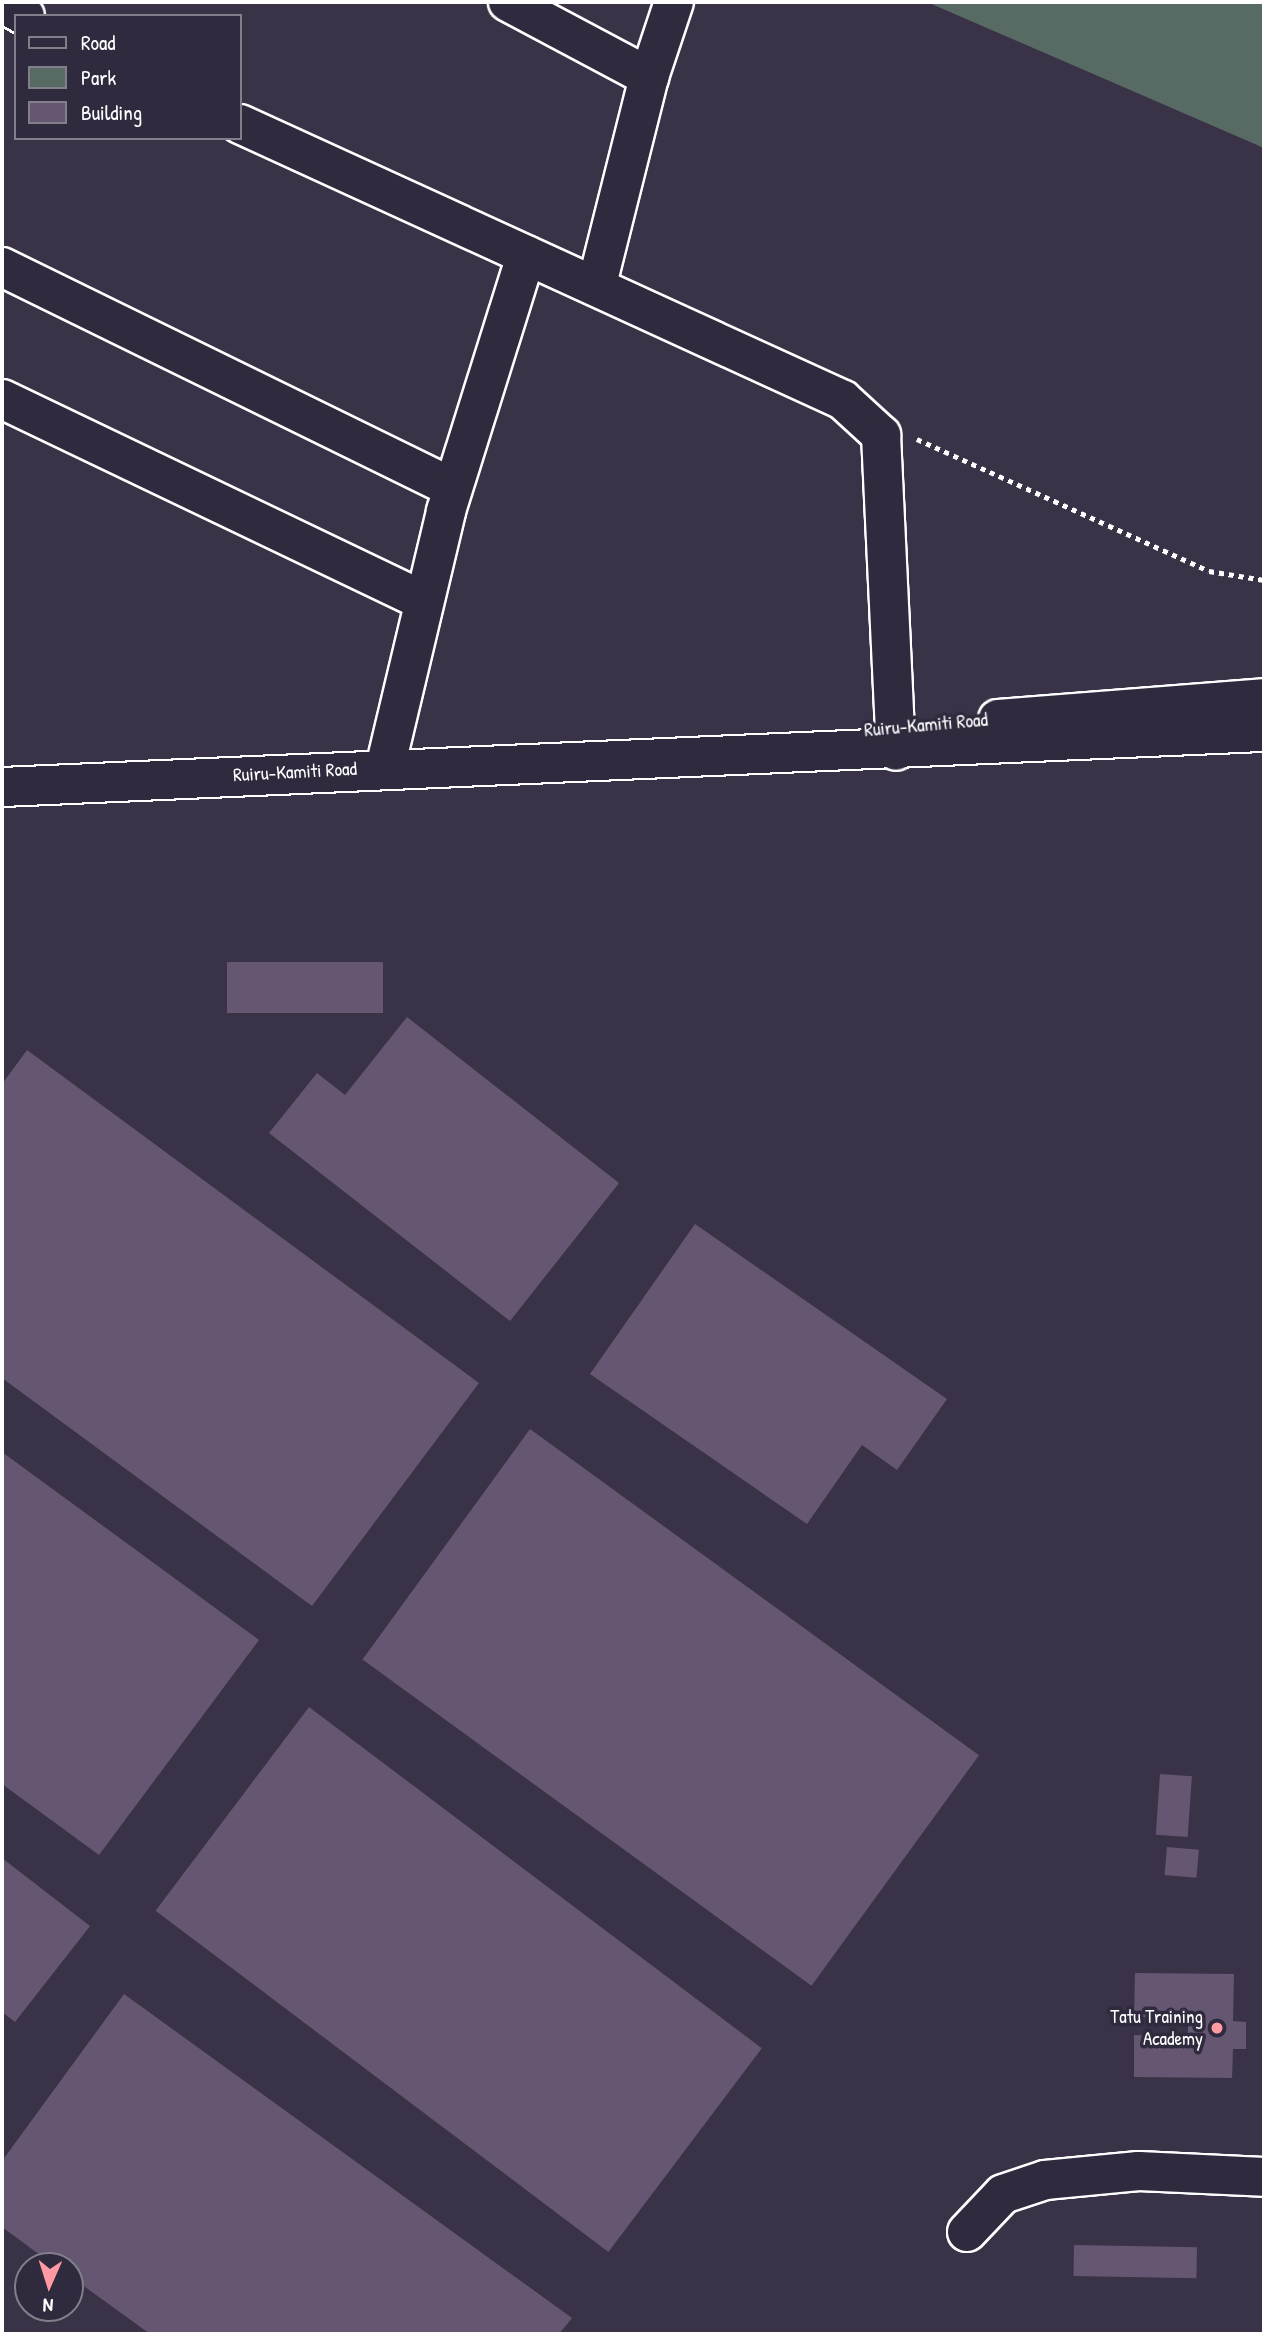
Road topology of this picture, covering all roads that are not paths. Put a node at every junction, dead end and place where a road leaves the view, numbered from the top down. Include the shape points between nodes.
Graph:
1 (508, 2) edge
2 (674, 2) edge
3 (2, 3) edge
4 (21, 14) edge
5 (649, 77) junction
6 (242, 125) edge
7 (526, 255) junction
8 (2, 267) edge
9 (597, 284) junction
10 (2, 399) edge
11 (453, 488) junction
12 (424, 601) junction
13 (1264, 698) edge
14 (1264, 733) edge
15 (1226, 734) junction
16 (896, 740) junction
17 (1264, 756) edge
18 (385, 768) junction
19 (2, 787) edge
20 (1264, 2178) edge
21 (967, 2232) dead end

1 - 5 street
2 - 5 street
3 - 4 street
5 - 9 street
6 - 7 street
7 - 9 street
7 - 11 street
8 - 11 street
9 - 16 street via 842,400 881,435
10 - 12 street
11 - 12 street
12 - 18 street
13 - 16 street, Ruiru-Kamiti Road
14 - 15 street, Ruiru-Kamiti Road
15 - 16 street, Ruiru-Kamiti Road
15 - 17 street
16 - 18 street, Ruiru-Kamiti Road
18 - 19 street, Ruiru-Kamiti Road
20 - 21 street via 1139,2171 1045,2180 1003,2194

